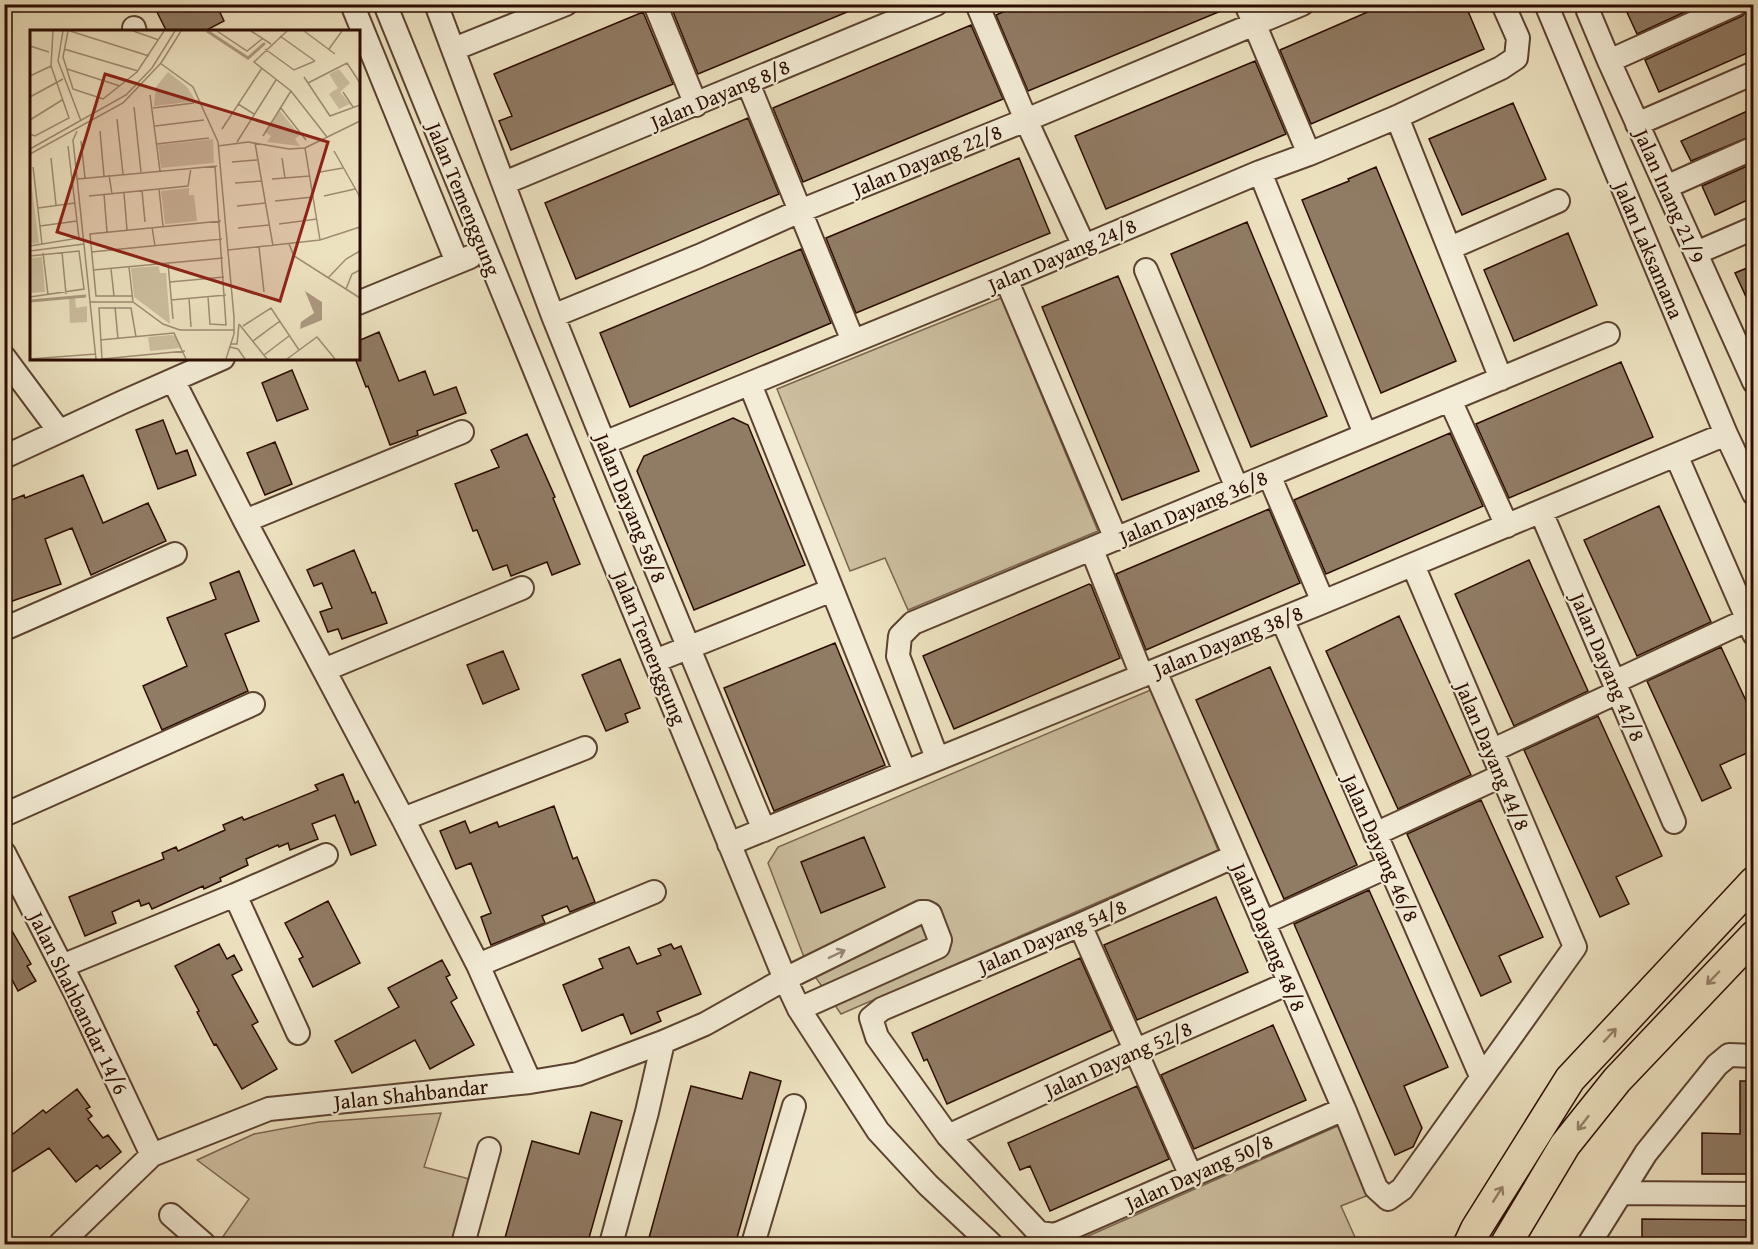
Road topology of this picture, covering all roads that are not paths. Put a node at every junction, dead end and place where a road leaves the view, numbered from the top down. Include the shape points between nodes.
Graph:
1 (352, 4) edge
2 (385, 4) edge
3 (436, 4) edge
4 (566, 4) edge
5 (655, 4) edge
6 (936, 4) edge
7 (977, 4) edge
8 (1302, 4) edge
9 (1503, 4) edge
10 (1546, 4) edge
11 (1736, 4) edge
12 (1590, 8) edge
13 (887, 14) edge
14 (1250, 15) edge
15 (454, 49) junction
16 (1609, 61) junction
17 (1754, 73) edge
18 (748, 83) junction
19 (696, 105) junction
20 (1397, 117) junction
21 (1026, 120) junction
22 (1637, 124) junction
23 (1754, 148) edge
24 (1310, 154) junction
25 (1260, 172) junction
26 (504, 183) junction
27 (1666, 187) junction
28 (1558, 201) dead end
29 (800, 211) junction
30 (1754, 228) edge
31 (1084, 246) junction
32 (1450, 248) junction
33 (485, 251) junction
34 (1696, 253) junction
35 (457, 262) junction
36 (1146, 270) dead end
37 (1006, 279) junction
38 (360, 302) edge
39 (553, 316) junction
40 (1608, 334) dead end
41 (854, 341) junction
42 (4, 357) edge
43 (219, 360) edge
44 (1501, 379) junction
45 (173, 380) junction
46 (1754, 381) edge
47 (750, 384) junction
48 (1450, 400) junction
49 (59, 431) junction
50 (462, 432) dead end
51 (1365, 434) junction
52 (1726, 434) junction
53 (604, 443) junction
54 (1676, 455) junction
55 (4, 457) edge
56 (1269, 475) junction
57 (1237, 488) junction
58 (1754, 494) edge
59 (1541, 512) junction
60 (245, 521) junction
61 (1507, 526) junction
62 (1116, 539) junction
63 (1092, 549) junction
64 (175, 554) dead end
65 (1413, 566) junction
66 (522, 588) dead end
67 (831, 590) junction
68 (1323, 602) junction
69 (1282, 619) junction
70 (1750, 627) edge
71 (4, 629) edge
72 (689, 647) junction
73 (655, 661) junction
74 (324, 670) junction
75 (1149, 673) junction
76 (1616, 687) junction
77 (253, 704) dead end
78 (585, 748) dead end
79 (1491, 751) junction
80 (937, 758) junction
81 (905, 772) junction
82 (1501, 776) junction
83 (4, 815) edge
84 (403, 819) junction
85 (1674, 822) dead end
86 (764, 830) junction
87 (1375, 834) junction
88 (729, 844) junction
89 (4, 853) edge
90 (326, 855) dead end
91 (1235, 856) junction
92 (1389, 866) junction
93 (1754, 882) edge
94 (654, 892) dead end
95 (235, 896) junction
96 (1263, 923) junction
97 (1080, 925) junction
98 (1754, 936) edge
99 (62, 966) junction
100 (478, 966) junction
101 (785, 980) junction
102 (1289, 984) junction
103 (799, 1010) junction
104 (298, 1033) dead end
105 (663, 1042) junction
106 (1134, 1051) junction
107 (1754, 1056) edge
108 (1481, 1076) junction
109 (530, 1082) junction
110 (794, 1106) dead end
111 (1344, 1109) junction
112 (948, 1136) junction
113 (489, 1149) dead end
114 (152, 1155) junction
115 (1191, 1176) junction
116 (1622, 1193) junction
117 (1754, 1194) edge
118 (171, 1215) dead end
119 (60, 1245) edge
120 (204, 1245) edge
121 (463, 1245) edge
122 (611, 1245) edge
123 (753, 1245) edge
124 (991, 1245) edge
125 (1469, 1245) edge
126 (1506, 1245) edge
127 (1589, 1245) edge

1 - 35 street
2 - 33 street, Jalan Temenggung
3 - 15 street, Jalan Dayang 58/8
4 - 15 street
5 - 19 street
6 - 13 street, Jalan Dayang 8/8
7 - 21 street
8 - 14 street, Jalan Dayang 22/8
9 - 20 street, Jalan Dayang 24/8 via 1518,38 1516,58
10 - 52 street, Jalan Laksamana
11 - 16 street
12 - 16 street, Jalan Inang 21/9
13 - 18 street, Jalan Dayang 8/8
14 - 21 street, Jalan Dayang 22/8
14 - 24 street
15 - 26 street, Jalan Dayang 58/8
16 - 22 street, Jalan Inang 21/9
17 - 22 street
18 - 19 street, Jalan Dayang 8/8
18 - 29 street
19 - 26 street, Jalan Dayang 8/8
20 - 24 street, Jalan Dayang 24/8
20 - 32 street
21 - 29 street, Jalan Dayang 22/8
21 - 31 street
22 - 27 street, Jalan Inang 21/9
23 - 27 street
24 - 25 street, Jalan Dayang 24/8
25 - 31 street, Jalan Dayang 24/8
25 - 51 street
26 - 39 street, Jalan Dayang 58/8
27 - 34 street, Jalan Inang 21/9
28 - 32 street
29 - 39 street, Jalan Dayang 22/8
29 - 41 street
30 - 34 street
31 - 37 street, Jalan Dayang 24/8
32 - 44 street
33 - 35 street
33 - 73 street, Jalan Temenggung
34 - 46 street, Jalan Inang 21/9
35 - 38 street
36 - 57 street
37 - 41 street, Jalan Dayang 24/8
37 - 62 street
39 - 53 street, Jalan Dayang 58/8
40 - 44 street, Jalan Dayang 36/8
41 - 47 street, Jalan Dayang 24/8
42 - 49 street
43 - 45 street
44 - 48 street, Jalan Dayang 36/8
45 - 49 street
45 - 60 street
47 - 53 street, Jalan Dayang 24/8
47 - 67 street
48 - 51 street, Jalan Dayang 36/8
48 - 61 street
49 - 55 street
50 - 60 street
51 - 56 street, Jalan Dayang 36/8
52 - 54 street, Jalan Dayang 38/8
52 - 58 street, Jalan Laksamana
53 - 72 street, Jalan Dayang 58/8
54 - 59 street, Jalan Dayang 38/8
54 - 70 street
56 - 57 street, Jalan Dayang 36/8
56 - 68 street
57 - 62 street, Jalan Dayang 36/8
59 - 61 street, Jalan Dayang 38/8
59 - 76 street, Jalan Dayang 42/8
60 - 74 street
61 - 65 street, Jalan Dayang 38/8
62 - 63 street, Jalan Dayang 36/8
63 - 75 street, Jalan Dayang 48/8
63 - 80 street, Jalan Dayang 36/8 via 913,623 900,636 898,656
64 - 71 street
65 - 68 street, Jalan Dayang 38/8
65 - 79 street, Jalan Dayang 44/8
66 - 74 street
67 - 72 street
67 - 81 street
68 - 69 street, Jalan Dayang 38/8
69 - 75 street, Jalan Dayang 38/8
69 - 87 street, Jalan Dayang 46/8
70 - 76 street
72 - 73 street
72 - 86 street, Jalan Dayang 58/8
73 - 88 street, Jalan Temenggung
74 - 84 street
75 - 80 street, Jalan Dayang 38/8
75 - 91 street, Jalan Dayang 48/8
76 - 79 street
76 - 85 street, Jalan Dayang 42/8
77 - 83 street
78 - 84 street
79 - 82 street, Jalan Dayang 44/8
80 - 81 street, Jalan Dayang 38/8
81 - 86 street, Jalan Dayang 38/8
82 - 87 street
82 - 108 street, Jalan Dayang 44/8 via 1575,947
84 - 100 street
86 - 88 street, Jalan Dayang 38/8
87 - 92 street, Jalan Dayang 46/8
88 - 101 street, Jalan Temenggung
89 - 99 street, Jalan Shahbandar 14/6
90 - 95 street
91 - 96 street, Jalan Dayang 48/8
91 - 97 street, Jalan Dayang 54/8
92 - 96 street
92 - 108 street, Jalan Dayang 46/8
125 -> 93 main road via 1570,1079
94 - 100 street
95 - 99 street
95 - 104 street
96 - 102 street, Jalan Dayang 48/8
97 - 106 street
97 - 112 street, Jalan Dayang 54/8 via 882,1009 871,1018 877,1037
98 -> 126 main road via 1617,1080 1565,1145
99 - 114 street, Jalan Shahbandar 14/6
100 - 109 street
101 - 103 street, Jalan Temenggung
101 -> 103 street, Jalan Shahbandar via 921,912 930,914 940,940 938,947
101 - 105 street, Jalan Shahbandar
102 - 106 street, Jalan Dayang 52/8
102 - 111 street, Jalan Dayang 48/8
103 - 124 street, Jalan Temenggung via 878,1131
105 - 109 street, Jalan Shahbandar via 578,1074
105 - 122 street
106 - 112 street, Jalan Dayang 52/8
106 - 115 street
107 - 116 street via 1729,1055 1717,1065 1646,1153
108 - 111 street, Jalan Dayang 48/8 via 1402,1189 1388,1199 1376,1188
109 - 114 street, Jalan Shahbandar via 269,1109
110 - 123 street
111 - 115 street, Jalan Dayang 50/8
112 - 115 street, Jalan Dayang 50/8 via 1039,1233 1055,1235
113 - 121 street
114 - 119 street, Jalan Shahbandar
116 - 117 street
116 - 127 street
118 - 120 street

